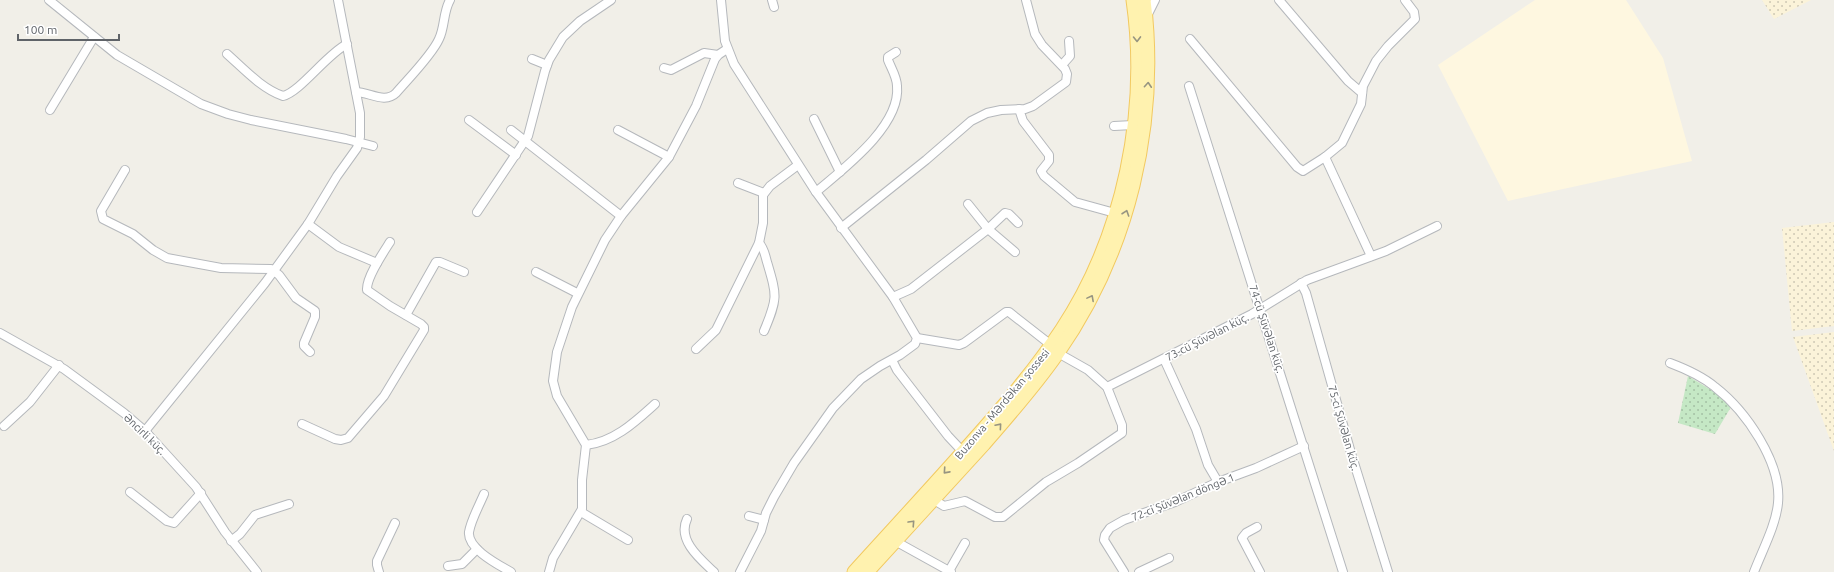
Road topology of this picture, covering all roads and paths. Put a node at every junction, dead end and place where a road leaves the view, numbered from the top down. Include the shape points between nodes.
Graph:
1 (49, 0) edge
2 (338, 0) edge
3 (450, 0) edge
4 (611, 0) edge
5 (721, 0) edge
6 (1026, 0) edge
7 (1133, 0) edge
8 (1144, 0) edge
9 (1155, 0) edge
10 (1279, 0) edge
11 (1405, 0) edge
12 (1146, 19) junction
13 (94, 37) junction
14 (1190, 39) dead end
15 (1069, 41) dead end
16 (347, 44) junction
17 (727, 49) junction
18 (896, 52) dead end
19 (227, 54) dead end
20 (718, 55) junction
21 (532, 59) dead end
22 (547, 65) junction
23 (1062, 65) junction
24 (664, 68) dead end
25 (1189, 86) dead end
26 (356, 92) junction
27 (1362, 93) junction
28 (50, 110) dead end
29 (1018, 110) junction
30 (814, 119) dead end
31 (470, 120) dead end
32 (1134, 125) junction
33 (1114, 126) dead end
34 (511, 130) dead end
35 (618, 130) dead end
36 (359, 142) junction
37 (525, 142) junction
38 (373, 146) dead end
39 (516, 155) junction
40 (668, 157) junction
41 (1325, 157) junction
42 (798, 165) junction
43 (125, 170) dead end
44 (840, 172) junction
45 (738, 183) dead end
46 (816, 192) junction
47 (764, 193) junction
48 (968, 204) dead end
49 (477, 212) dead end
50 (1115, 213) junction
51 (621, 216) junction
52 (1018, 223) dead end
53 (308, 224) junction
54 (1437, 226) dead end
55 (841, 228) junction
56 (988, 229) junction
57 (390, 242) dead end
58 (758, 243) junction
59 (1014, 252) dead end
60 (1371, 256) junction
61 (377, 263) junction
62 (274, 271) junction
63 (464, 272) dead end
64 (536, 272) dead end
65 (1301, 283) junction
66 (577, 293) junction
67 (893, 297) junction
68 (1260, 308) junction
69 (406, 316) junction
70 (764, 331) dead end
71 (0, 334) edge
72 (917, 338) junction
73 (696, 349) dead end
74 (1054, 349) junction
75 (310, 352) dead end
76 (1164, 359) junction
77 (892, 360) junction
78 (1670, 363) dead end
79 (59, 365) junction
80 (1107, 387) junction
81 (655, 404) dead end
82 (302, 424) dead end
83 (4, 426) dead end
84 (144, 431) junction
85 (586, 445) junction
86 (1304, 446) junction
87 (963, 452) junction
88 (1218, 482) junction
89 (130, 492) dead end
90 (201, 493) junction
91 (484, 494) dead end
92 (934, 500) junction
93 (289, 504) dead end
94 (581, 512) junction
95 (749, 516) dead end
96 (687, 519) dead end
97 (764, 520) junction
98 (395, 523) dead end
99 (1257, 527) dead end
100 (628, 540) dead end
101 (231, 541) junction
102 (895, 541) junction
103 (966, 543) dead end
104 (477, 549) junction
105 (1169, 558) dead end
106 (448, 566) dead end
107 (937, 569) edge
108 (950, 571) edge
109 (257, 572) edge
110 (379, 572) edge
111 (511, 572) edge
112 (550, 572) edge
113 (714, 572) edge
114 (740, 572) edge
115 (854, 572) edge
116 (867, 572) edge
117 (1124, 572) edge
118 (1139, 572) edge
119 (1260, 572) edge
120 (1343, 572) edge
121 (1388, 572) edge
122 (1754, 572) edge

1 - 13 street
2 - 16 street
3 - 26 street via 446,6 442,32 436,45 392,97
4 - 22 street via 580,21 563,37
5 - 17 street
6 - 23 street via 1035,34
7 -> 32 main road, Buzonva - Mərdəkan şossesi via 1137,79
8 - 12 main road
9 - 12 street
10 - 27 street via 1348,81
11 - 27 street via 1414,12 1415,19 1383,52 1366,79
74 -> 12 main road via 1094,292 1117,239 1129,202 1145,125 1148,80
13 - 28 street
13 - 36 street via 134,66 216,110 251,120
14 - 41 street via 1300,170 1306,170
15 - 23 street via 1070,56
16 - 19 street via 338,49 293,91 283,96 265,87
16 - 26 street
17 - 20 street
17 - 42 street
18 - 44 street via 888,57 897,84 892,112 866,147
20 - 24 street via 704,53 671,70
20 - 40 street via 696,106
21 - 22 street
22 - 37 street
23 - 29 street via 1068,78 1063,86 1033,106
25 - 68 street, 74-cü Şüvəlan küç.
26 - 36 street via 361,126
27 - 41 street via 1361,104 1345,139
29 - 50 street via 1023,121 1049,155 1049,161 1041,171 1044,176 1075,202
29 - 55 street via 987,113 971,121
30 - 44 street
31 - 39 street
32 - 33 street
32 - 50 main road, Buzonva - Mərdəkan şossesi
34 - 37 street
35 - 40 street
36 - 38 street
36 - 53 street
37 - 39 street
37 - 51 street
39 - 49 street
40 - 51 street
41 - 60 street
42 - 46 street
42 - 47 street
43 - 62 street via 101,211 103,219 133,234 167,258 221,268 262,268
44 - 46 street
45 - 47 street
46 - 55 street
47 - 58 street via 762,229
48 - 56 street
50 - 74 main road, Buzonva - Mərdəkan şossesi via 1103,248
51 - 66 street via 599,250
52 - 56 street via 1007,213
53 - 61 street via 339,246
53 - 62 street
54 - 60 street, 73-cü Şüvəlan küç.
55 - 67 street
56 - 59 street
56 - 67 street via 911,289
57 - 61 street
58 - 70 street via 764,250 776,296
58 - 73 street via 716,330
60 - 65 street, 73-cü Şüvəlan küç.
61 - 69 street via 367,290
62 - 75 street via 296,298 315,311 315,317 304,342 304,346
62 - 84 street
63 - 69 street via 436,262
64 - 66 street
65 - 68 street, 73-cü Şüvəlan küç.
65 - 121 street, 75-ci Şüvəlan küç.
66 - 85 street via 557,352 553,381 557,396
67 - 72 street
68 - 76 street, 73-cü Şüvəlan küç.
68 - 86 street, 74-cü Şüvəlan küç.
69 - 82 street via 421,324 424,330 384,396 348,438 335,439
71 - 79 street, Əncirli küç.
72 - 74 street via 959,345 1009,312
72 - 77 street via 912,347
74 - 80 street via 1091,372
74 - 87 main road, Buzonva - Mərdəkan şossesi
92 -> 74 main road via 1016,408
76 - 80 street, 73-cü Şüvəlan küç.
76 - 88 street via 1196,429 1208,465
77 - 87 street via 934,418
77 - 97 street via 861,379 832,408 782,483
78 - 122 street via 1717,388 1744,418 1768,455 1776,477 1778,502 1775,518
79 - 83 street via 30,402
79 - 84 street, Əncirli küç.
80 - 92 street via 1122,425 1122,433 1046,482 1003,517 995,517 965,501 944,506
81 - 85 street via 627,429 602,442
84 - 90 street, Əncirli küç.
85 - 94 street via 582,471
86 - 88 street, 72-ci Şüvəlan döngə 1
86 - 120 street, 74-cü Şüvəlan küç.
87 -> 115 main road, Buzonva - Mərdəkan şossesi
88 - 117 street, 72-ci Şüvəlan döngə 1 via 1110,528 1104,540
89 - 90 street via 167,521 174,523
90 - 101 street, Əncirli küç.
91 - 104 street via 469,534
102 -> 92 main road
93 - 101 street via 255,514 240,534
94 - 100 street
94 - 112 street via 553,558
95 - 97 street
96 - 113 street via 684,525 686,541
97 - 114 street
98 - 110 street via 377,561
99 - 119 street via 1242,538
101 - 109 street, Əncirli küç.
102 - 107 street
102 - 116 main road
103 - 108 street
104 - 106 street via 462,564
104 - 111 street
105 - 118 street
107 - 108 street

